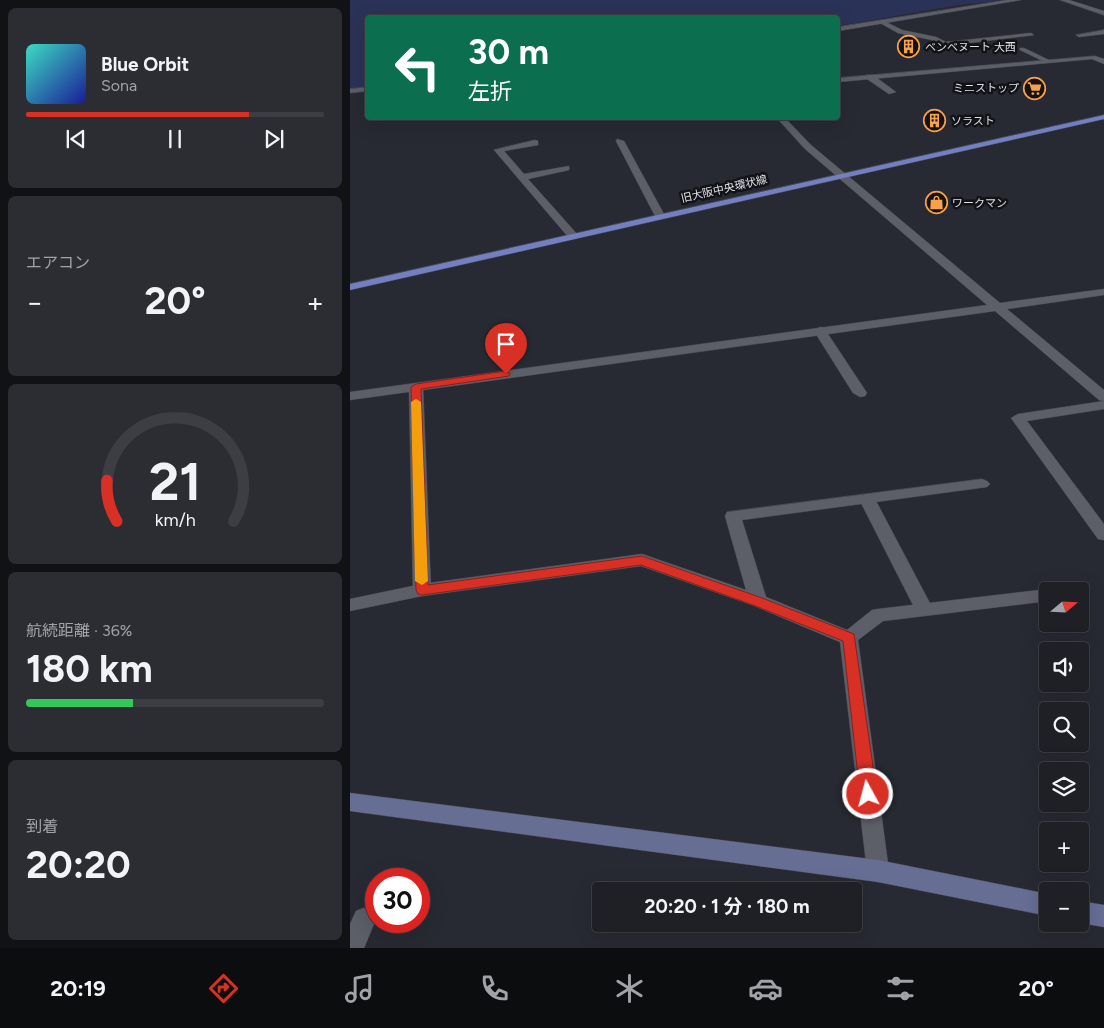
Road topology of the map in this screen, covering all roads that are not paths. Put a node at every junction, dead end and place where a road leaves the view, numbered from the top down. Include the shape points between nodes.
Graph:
1 (1018, 0) edge
2 (1063, 0) edge
3 (1104, 13) edge
4 (882, 22) junction
5 (840, 29) edge
6 (1104, 32) edge
7 (1093, 34) junction
8 (1031, 35) dead end
9 (1079, 35) dead end
10 (1104, 38) edge
11 (1022, 49) dead end
12 (1047, 61) junction
13 (1104, 62) edge
14 (870, 77) junction
15 (840, 80) edge
16 (365, 90) edge
17 (350, 91) edge
18 (892, 92) dead end
19 (1104, 117) edge
20 (783, 120) edge
21 (620, 141) dead end
22 (535, 142) dead end
23 (566, 168) dead end
24 (842, 175) junction
25 (522, 177) junction
26 (660, 216) junction
27 (573, 236) junction
28 (350, 287) edge
29 (1104, 292) edge
30 (999, 306) junction
31 (820, 331) junction
32 (416, 387) junction
33 (860, 393) dead end
34 (350, 396) edge
35 (1104, 397) edge
36 (1104, 405) edge
37 (982, 484) dead end
38 (867, 499) junction
39 (1104, 535) edge
40 (422, 590) junction
41 (1039, 596) edge
42 (758, 601) junction
43 (350, 606) edge
44 (924, 609) junction
45 (849, 638) junction
46 (350, 802) edge
47 (878, 871) junction
48 (1039, 903) edge
49 (1089, 914) edge
50 (1104, 916) edge
51 (364, 919) dead end
52 (352, 948) edge

1 - 4 street
2 - 3 street
4 - 5 street
4 - 8 street via 900,32 934,38 945,44
6 - 7 street
7 - 9 street
7 - 10 street
11 - 12 street
12 - 13 street via 1093,57
12 - 14 street
14 - 15 street
14 - 18 street
16 - 17 street
19 - 24 main road, 旧大阪中央環状線
20 - 24 street via 808,147
21 - 26 street
22 - 25 street via 498,150
23 - 25 street
24 - 26 main road, 旧大阪中央環状線
24 - 30 street
25 - 27 street
26 - 27 main road, 旧大阪中央環状線
27 - 28 main road, 旧大阪中央環状線
29 - 30 street
30 - 31 street
30 - 35 street
31 - 32 street
31 - 33 street
32 - 34 street
32 - 40 street
36 - 39 street via 1018,418
37 - 38 street
38 - 42 street via 732,516
38 - 44 street
40 - 42 street via 642,560
40 - 43 street
41 - 44 street
42 - 45 street
44 - 45 street via 878,615
45 - 47 street
46 - 47 street
47 - 48 street
49 - 50 street
51 - 52 street

